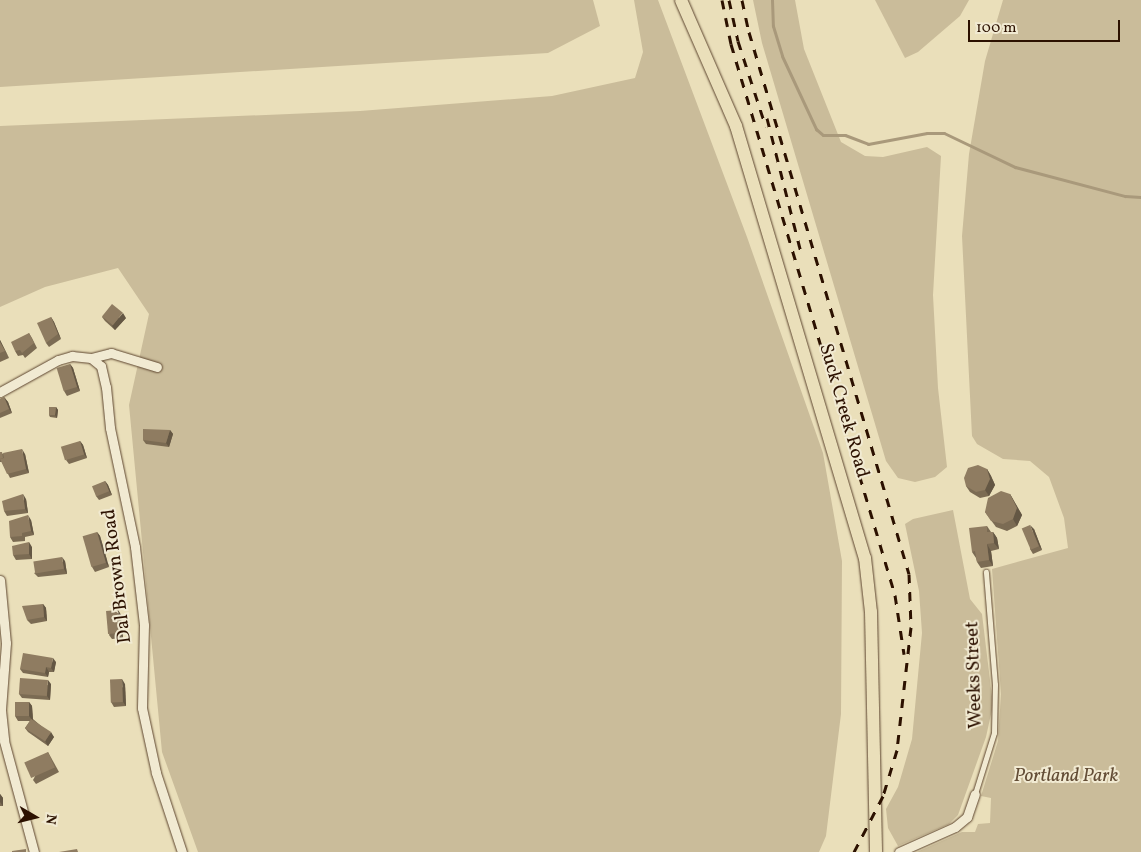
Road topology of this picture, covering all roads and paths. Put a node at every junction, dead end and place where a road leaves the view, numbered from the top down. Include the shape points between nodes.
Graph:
1 (681, 0) edge
2 (91, 358) junction
3 (157, 368) dead end
4 (0, 392) edge
5 (986, 572) dead end
6 (0, 580) edge
7 (3, 641) edge
8 (975, 794) joint
9 (34, 852) edge
10 (182, 852) edge
11 (876, 852) edge
12 (899, 852) edge

1 - 11 main road, Suck Creek Road via 736,126 865,558 871,612
2 - 3 street via 111,353
2 - 4 street via 72,356 58,360
2 - 10 street, Dal Brown Road via 101,366 106,387 110,428 135,547 144,625 142,708 156,773
5 - 8 lane, Weeks Street via 995,685 994,733
6 - 7 street
7 - 9 street via 1,710 4,741
8 - 12 street, Weeks Street via 967,817 955,827

